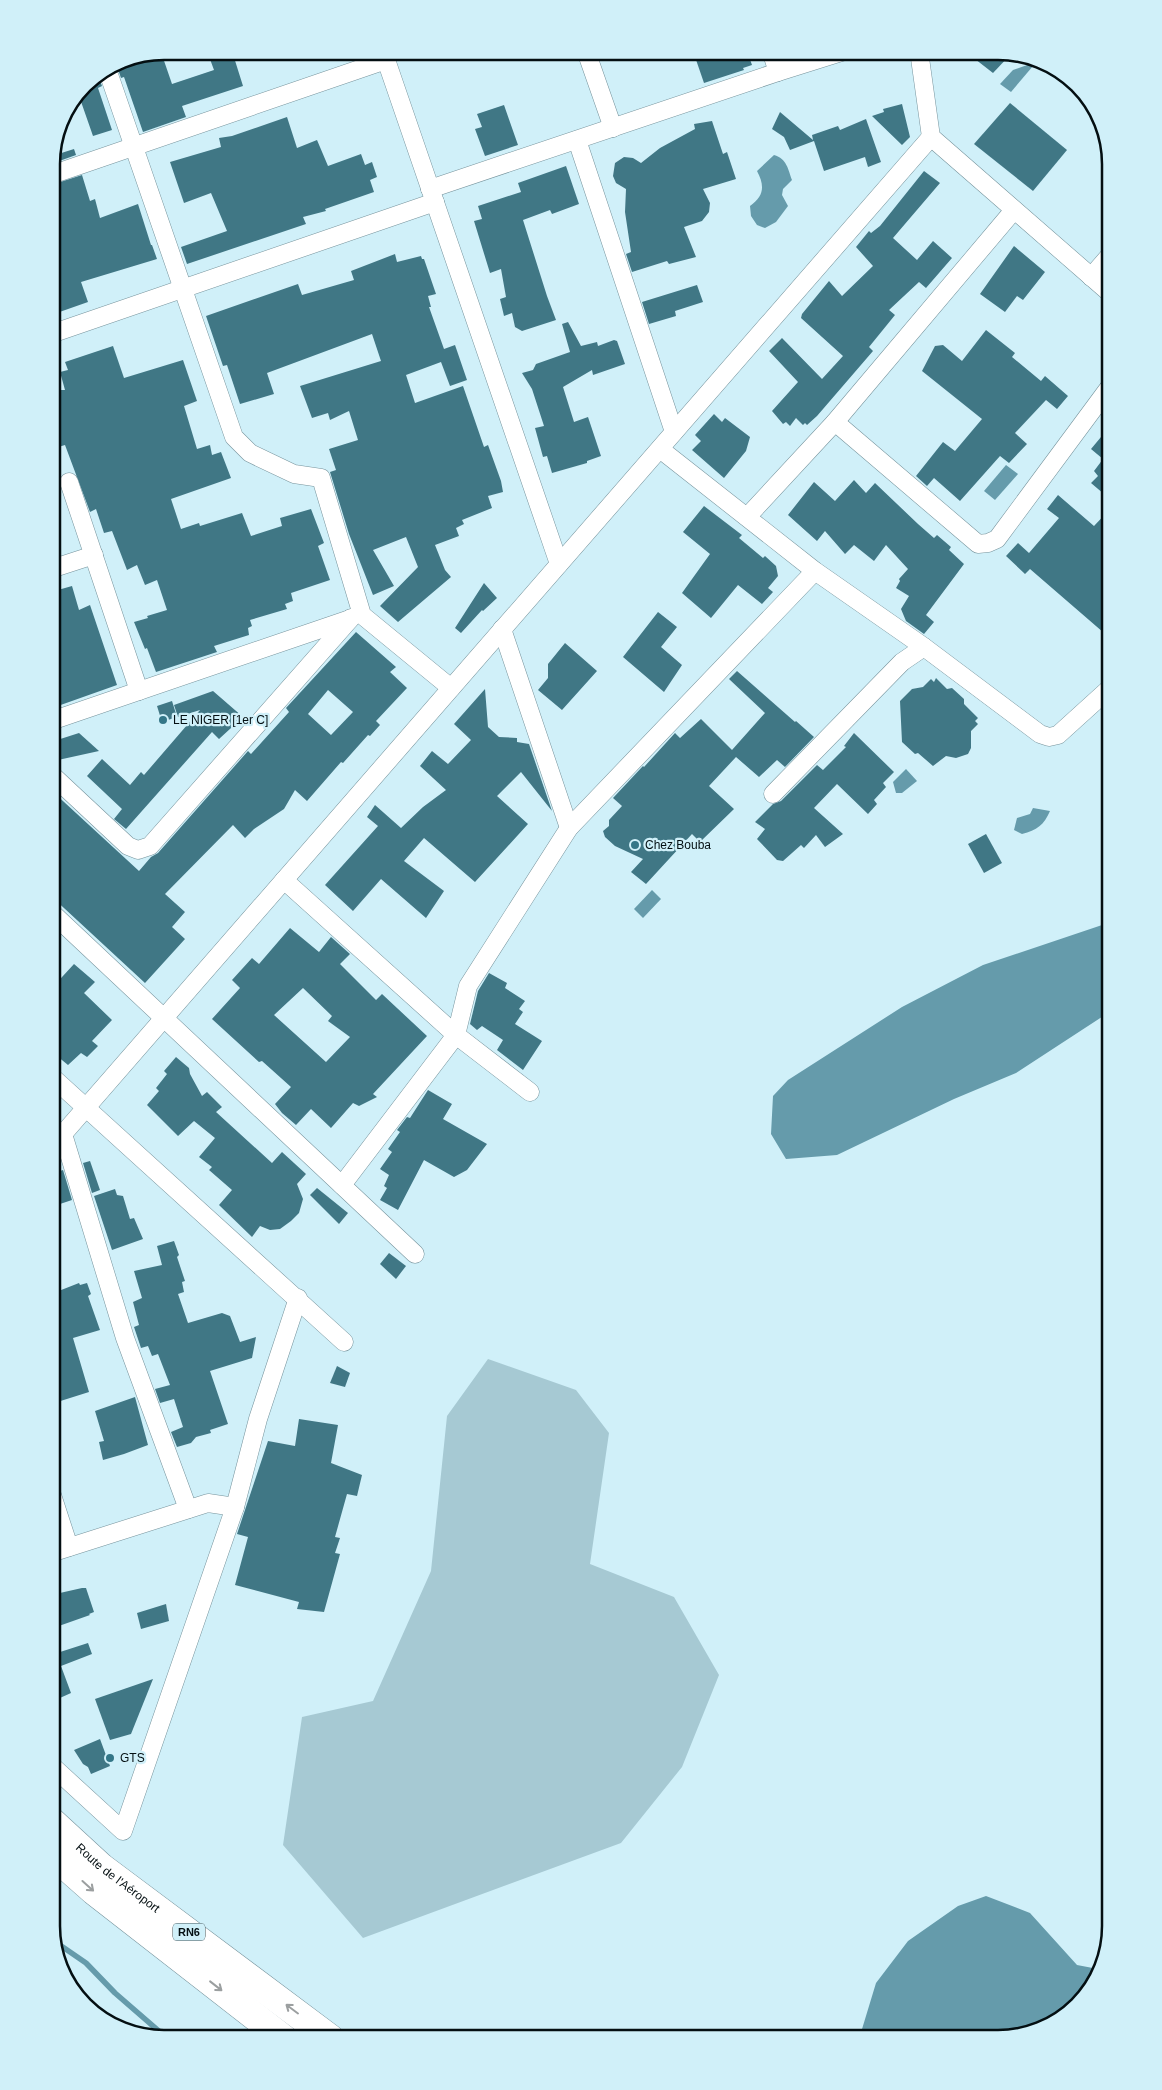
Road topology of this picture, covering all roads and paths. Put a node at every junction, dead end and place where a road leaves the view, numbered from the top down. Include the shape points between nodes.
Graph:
1 (373, 60) edge
2 (385, 60) edge
3 (589, 60) edge
4 (774, 60) edge
5 (819, 60) edge
6 (920, 60) edge
7 (778, 72) junction
8 (109, 76) edge
9 (613, 128) junction
10 (931, 137) junction
11 (577, 140) junction
12 (134, 147) junction
13 (60, 172) edge
14 (433, 196) junction
15 (1014, 210) junction
16 (1102, 264) edge
17 (1091, 277) junction
18 (1102, 286) edge
19 (183, 290) junction
20 (60, 331) edge
21 (1102, 397) edge
22 (836, 422) junction
23 (674, 432) junction
24 (660, 448) junction
25 (69, 482) dead end
26 (747, 517) junction
27 (94, 555) junction
28 (559, 564) junction
29 (60, 566) edge
30 (815, 571) junction
31 (356, 617) junction
32 (502, 629) junction
33 (924, 647) junction
34 (451, 688) junction
35 (139, 691) junction
36 (1102, 695) edge
37 (60, 718) edge
38 (60, 782) edge
39 (773, 794) dead end
40 (569, 828) junction
41 (284, 880) junction
42 (60, 920) edge
43 (164, 1018) junction
44 (456, 1036) junction
45 (60, 1084) edge
46 (530, 1092) dead end
47 (86, 1107) junction
48 (60, 1133) edge
49 (60, 1145) edge
50 (342, 1186) junction
51 (415, 1254) dead end
52 (298, 1298) junction
53 (344, 1342) dead end
54 (235, 1506) junction
55 (188, 1509) junction
56 (60, 1520) edge
57 (69, 1547) junction
58 (60, 1550) edge
59 (60, 1773) edge
60 (60, 1829) edge
61 (60, 1861) edge
62 (274, 2030) edge
63 (319, 2030) edge

1 - 12 street
2 - 14 street
3 - 9 street
4 - 7 street
5 - 7 street
6 - 10 street
7 - 9 street
8 - 12 street
9 - 11 street
10 - 15 street
10 - 23 street
11 - 14 street
11 - 23 street
12 - 13 street
12 - 19 street
14 - 19 street
14 - 28 street
15 - 17 street
15 - 22 street
16 - 17 street
17 - 18 street
19 - 20 street
19 - 31 street via 234,437 250,453 294,474 321,478
21 - 22 street via 997,539 978,544
22 - 26 street
23 - 24 street
24 - 26 street
24 - 28 street
25 - 27 street
26 - 30 street
27 - 29 street
27 - 35 street
28 - 32 street
30 - 33 street
30 - 40 street
31 - 34 street
31 - 35 street
31 - 38 street via 150,846 138,850 128,846
32 - 34 street
32 - 40 street
33 - 36 street via 1040,734 1049,737 1058,735
33 - 39 street via 902,662
34 - 41 street
35 - 37 street
40 - 44 street via 468,986
41 - 43 street
41 - 44 street
42 - 43 street
43 - 47 street
43 - 50 street
44 - 46 street
44 - 50 street
45 - 47 street
47 - 48 street
47 - 52 street
49 - 55 street via 125,1338
50 - 51 street
52 - 53 street
52 - 54 street via 258,1419
54 - 55 street via 208,1503
54 - 59 street via 123,1831
55 - 57 street
56 - 57 street
57 - 58 street
63 -> 60 highway, Route de l'Aéroport / RN6 via 101,1867
61 -> 62 highway, Route de l'Aéroport / RN6

